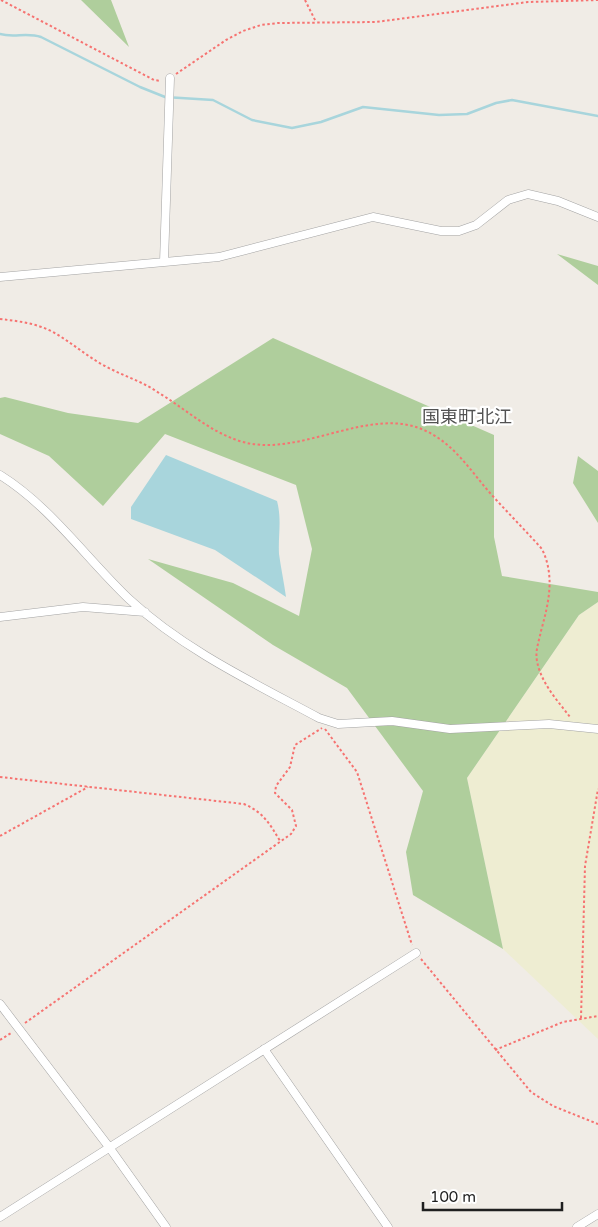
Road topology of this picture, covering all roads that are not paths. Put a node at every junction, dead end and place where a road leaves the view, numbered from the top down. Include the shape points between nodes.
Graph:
1 (170, 78) road end
2 (598, 217) edge
3 (164, 262) junction
4 (0, 277) edge
5 (0, 475) edge
6 (145, 612) junction
7 (0, 617) edge
8 (598, 729) edge
9 (416, 953) road end
10 (0, 1004) edge
11 (264, 1049) junction
12 (109, 1146) junction
13 (598, 1214) edge
14 (0, 1217) edge
15 (166, 1227) edge
16 (388, 1227) edge
17 (578, 1227) edge

1 - 3 street
2 - 3 street via 558,201 528,194 508,200 476,225 459,231 380,217 367,218 241,253
3 - 4 street
5 - 6 street via 38,504
6 - 7 street via 83,607
6 - 8 street via 190,646 327,725 392,721 458,729 533,724
9 - 11 street
10 - 12 street
11 - 12 street
11 - 16 street
12 - 14 street
12 - 15 street
13 - 17 street

